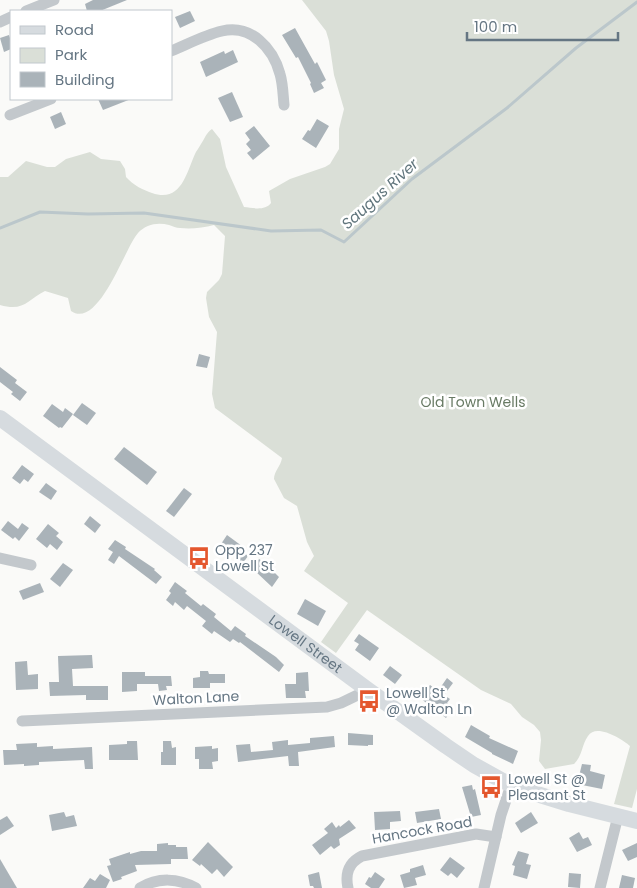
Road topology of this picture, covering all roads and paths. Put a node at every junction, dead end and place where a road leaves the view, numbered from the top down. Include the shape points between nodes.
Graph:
1 (54, 0) edge
2 (40, 6) edge
3 (172, 51) edge
4 (48, 100) edge
5 (284, 105) dead end
6 (10, 115) dead end
7 (0, 418) edge
8 (0, 558) edge
9 (31, 565) dead end
10 (368, 690) junction
11 (22, 721) dead end
12 (511, 785) junction
13 (618, 816) junction
14 (637, 821) edge
15 (496, 837) junction
16 (140, 888) edge
17 (196, 888) edge
18 (348, 888) edge
19 (484, 888) edge
20 (600, 888) edge

1 - 2 street
3 - 5 street via 222,31 239,30 254,35 266,46 280,73
4 - 6 street
7 - 10 main road, Lowell Street
8 - 9 street
10 - 11 street, Walton Lane via 327,707
10 - 12 main road, Lowell Street via 446,746
12 - 13 main road, Lowell Street
12 - 15 street
13 - 14 main road, Lowell Street
13 - 20 street
15 - 18 street, Hancock Road via 476,834 362,856 349,868
15 - 19 street
16 - 17 street via 154,881 167,880

